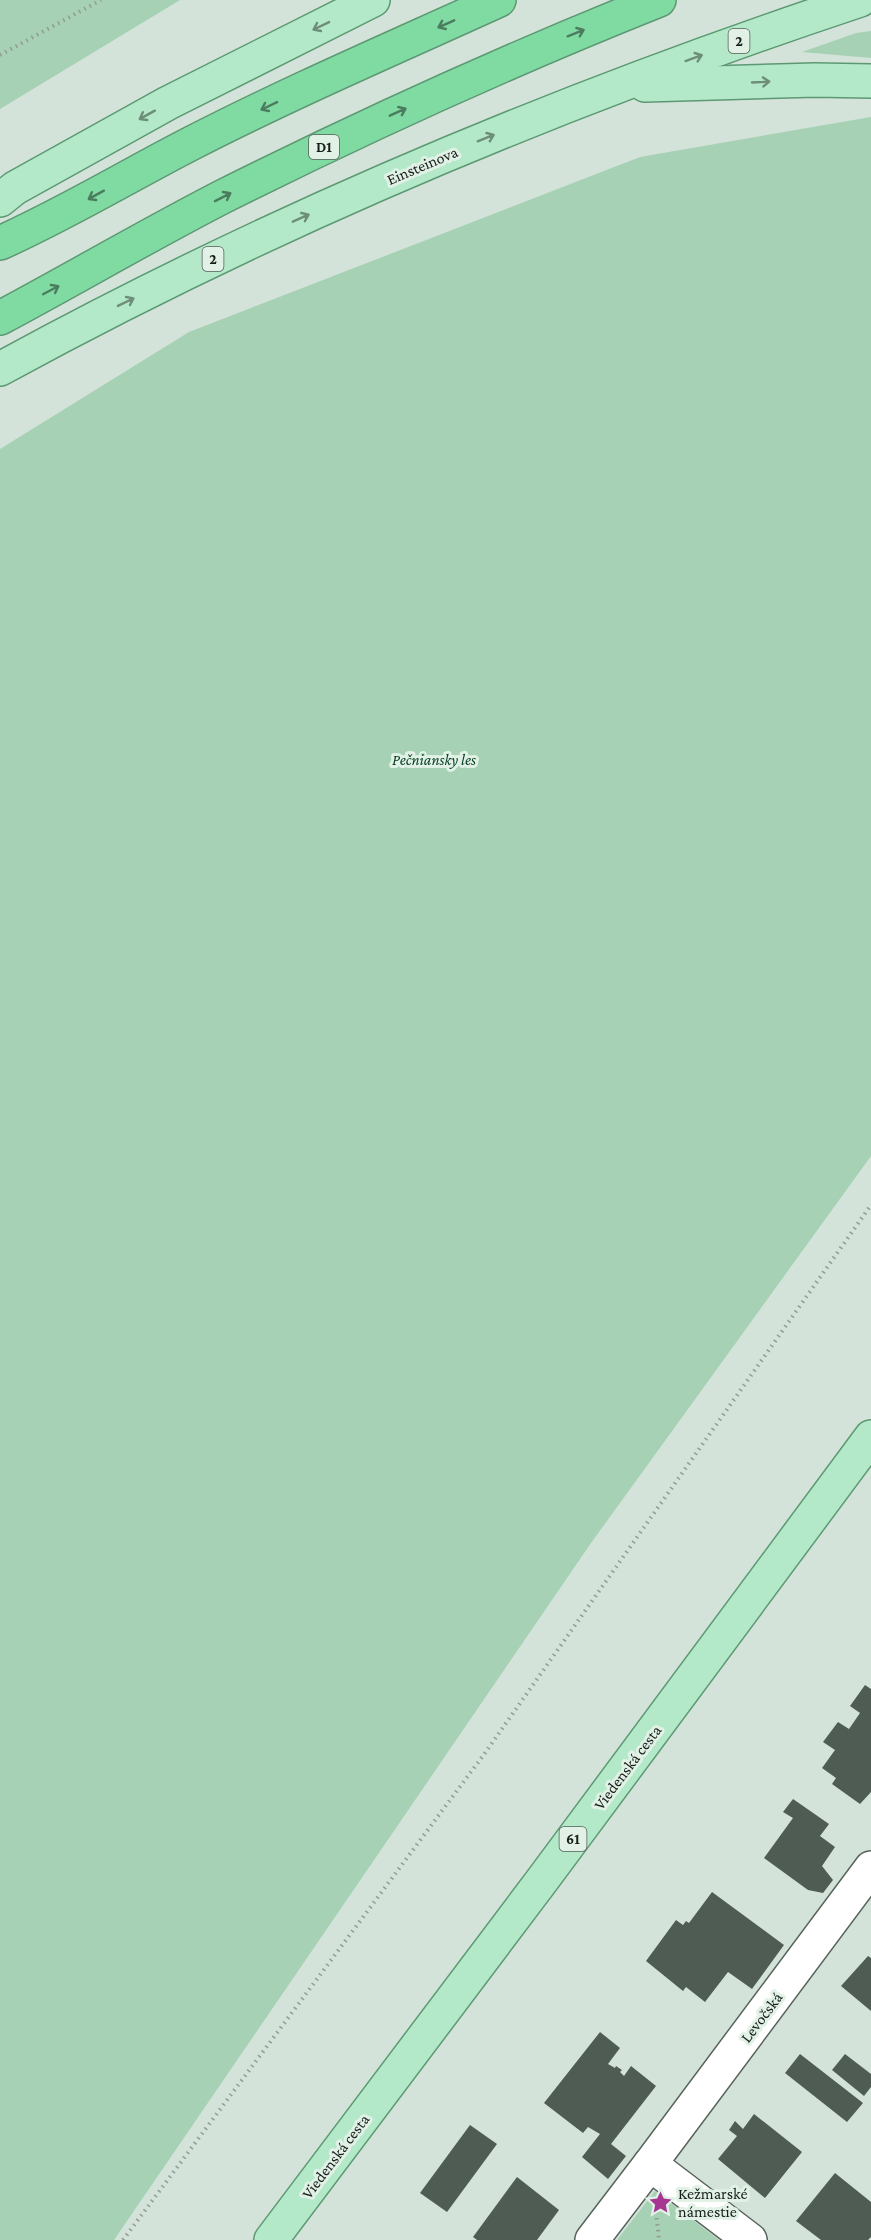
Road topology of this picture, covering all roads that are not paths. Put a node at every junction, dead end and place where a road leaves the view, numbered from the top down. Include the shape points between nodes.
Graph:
1 (373, 0) edge
2 (499, 0) edge
3 (659, 0) edge
4 (860, 0) edge
5 (871, 81) edge
6 (619, 85) junction
7 (0, 200) edge
8 (0, 243) edge
9 (0, 318) edge
10 (0, 369) edge
11 (871, 1437) edge
12 (871, 1869) edge
13 (858, 1907) edge
14 (650, 2164) junction
15 (271, 2240) edge
16 (592, 2240) edge
17 (750, 2240) edge

1 -> 7 main road via 168,103
2 -> 8 highway via 191,144
9 -> 3 highway, D1 via 222,197 364,127 557,40
6 -> 4 main road, Einsteinova / 2
6 -> 5 main road, 2
10 -> 6 main road, Einsteinova / 2 via 246,242 432,160
11 - 15 main road, Viedenská cesta / 61
12 - 13 street, Levočská
13 - 14 street, Levočská
14 - 16 street
14 - 17 street

